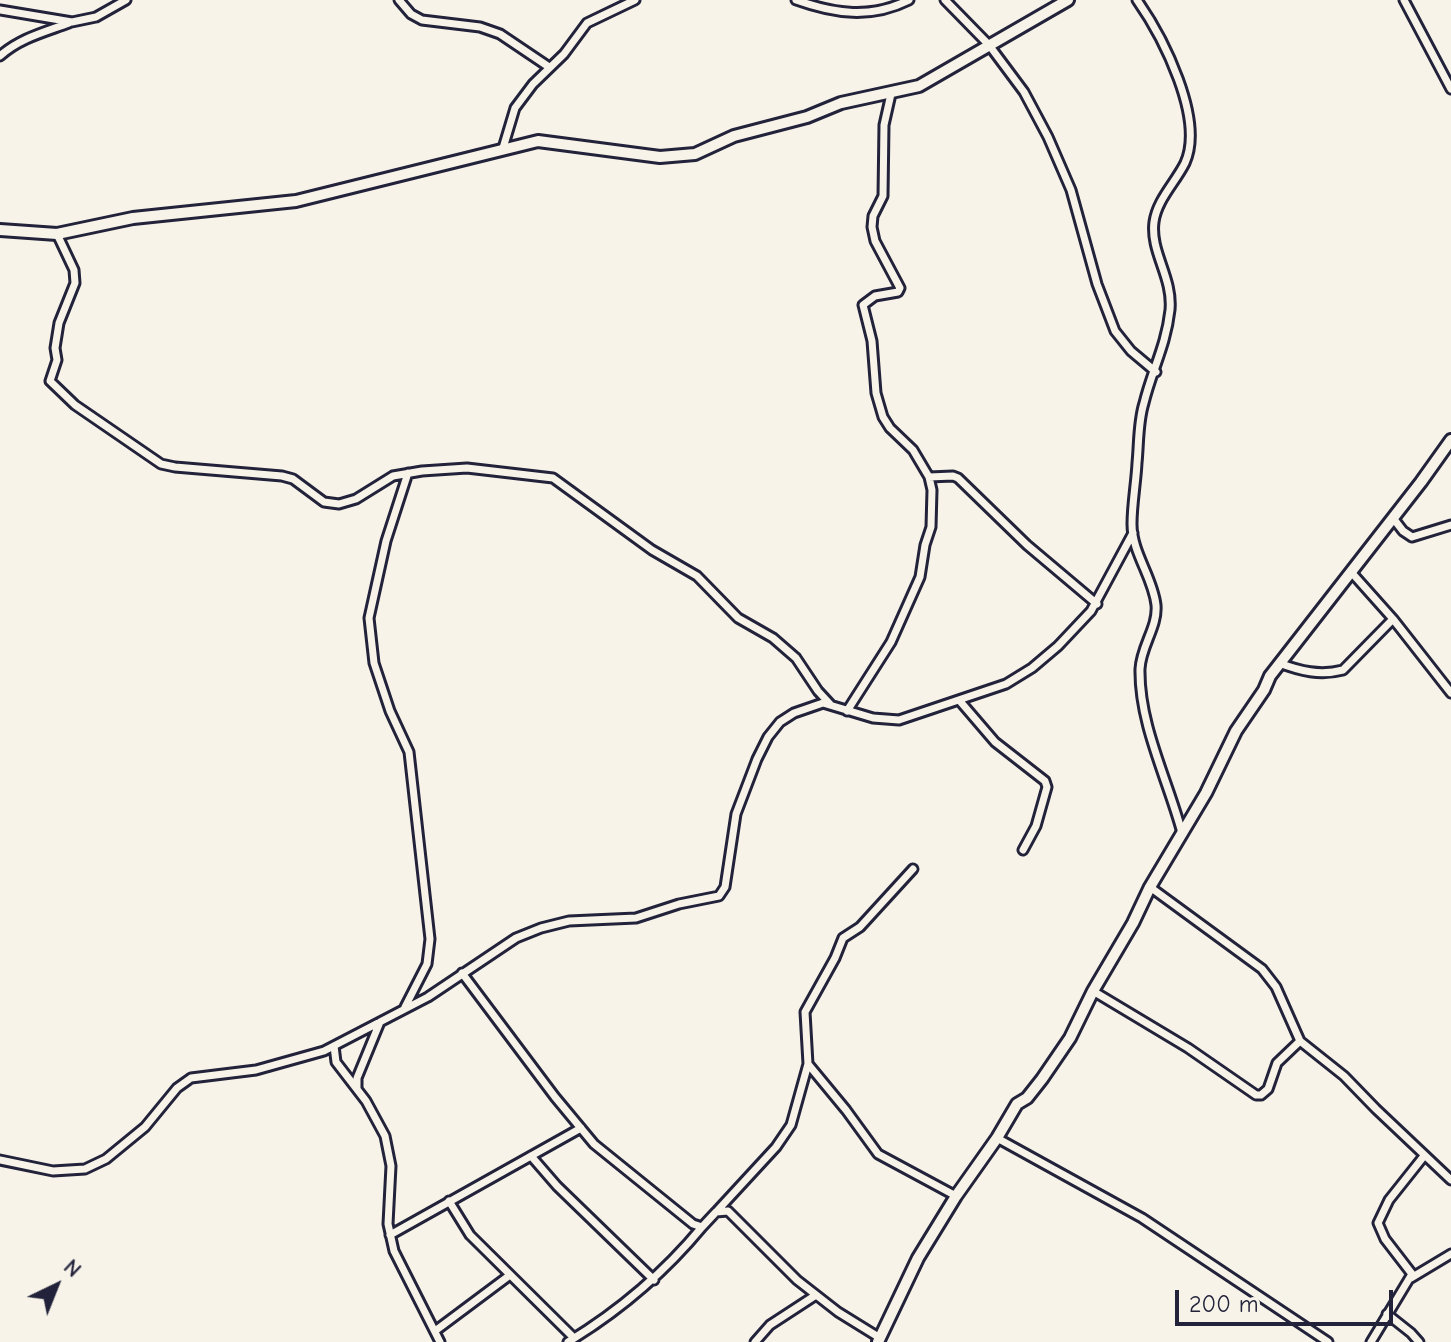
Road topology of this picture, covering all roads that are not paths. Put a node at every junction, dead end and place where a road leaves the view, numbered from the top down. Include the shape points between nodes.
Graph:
1 (126, 0) edge
2 (399, 0) edge
3 (635, 0) edge
4 (796, 0) edge
5 (909, 0) edge
6 (945, 0) edge
7 (1068, 0) edge
8 (1137, 0) edge
9 (1404, 0) edge
10 (0, 10) edge
11 (72, 22) junction
12 (989, 45) junction
13 (0, 56) edge
14 (549, 67) junction
15 (1451, 89) edge
16 (891, 94) junction
17 (503, 148) junction
18 (0, 230) edge
19 (57, 234) junction
20 (1156, 372) junction
21 (1451, 440) edge
22 (408, 473) junction
23 (929, 477) junction
24 (1393, 518) junction
25 (1451, 525) edge
26 (1133, 533) junction
27 (1352, 573) junction
28 (1097, 604) junction
29 (1393, 619) junction
30 (1279, 663) junction
31 (818, 691) junction
32 (1451, 693) edge
33 (959, 700) junction
34 (830, 704) junction
35 (813, 706) junction
36 (847, 711) junction
37 (1182, 833) junction
38 (1023, 850) dead end
39 (913, 869) dead end
40 (1150, 887) junction
41 (462, 973) junction
42 (1093, 991) junction
43 (404, 1009) junction
44 (380, 1022) junction
45 (1300, 1041) junction
46 (334, 1046) junction
47 (324, 1051) junction
48 (333, 1057) junction
49 (808, 1064) junction
50 (358, 1090) junction
51 (581, 1128) junction
52 (997, 1138) junction
53 (531, 1156) junction
54 (1424, 1156) junction
55 (0, 1160) edge
56 (1451, 1180) edge
57 (956, 1196) junction
58 (449, 1201) junction
59 (716, 1212) junction
60 (702, 1227) junction
61 (390, 1235) junction
62 (1451, 1254) edge
63 (510, 1275) junction
64 (1411, 1278) junction
65 (654, 1280) junction
66 (816, 1295) junction
67 (1387, 1314) junction
68 (435, 1331) junction
69 (571, 1340) edge
70 (879, 1340) edge
71 (440, 1342) edge
72 (755, 1342) edge
73 (1328, 1342) edge
74 (1371, 1342) edge
75 (1419, 1342) edge

1 - 11 street via 96,17
2 - 14 street via 422,20 500,34
3 - 14 street via 587,23
4 - 5 street via 860,13 891,9
6 - 12 street
7 - 12 street
8 - 20 street via 1169,56 1191,144 1154,221 1154,240 1170,291
9 - 15 street
10 - 11 street
11 - 13 street via 12,45
12 - 16 street via 935,79
12 - 20 street via 1024,92 1061,166 1115,331
14 - 17 street via 515,108
16 - 17 street via 841,103 734,136 695,154 634,154 538,141
16 - 23 street via 884,125 883,196 872,227 900,288 868,299 863,311 883,417
17 - 19 street via 309,199 133,218
18 - 19 street
19 - 22 street via 75,283 59,323 50,381 146,456 175,467 282,476 339,504
20 - 26 street via 1141,420
21 - 24 street
22 - 31 street via 467,468 553,478 692,573 738,618 773,638 796,658
22 - 43 street via 369,618 374,663 409,752 430,939 427,964
23 - 28 street via 958,478
23 - 36 street via 931,527 920,577 885,653
24 - 25 street via 1412,537
24 - 27 street
26 - 28 street
26 - 37 street via 1156,607 1140,667 1145,712
27 - 29 street
27 - 30 street
28 - 33 street via 1032,668 996,689
29 - 30 street via 1343,670 1304,672
29 - 32 street
30 - 37 street
31 - 34 street
31 - 35 street
33 - 36 street via 891,721
33 - 38 street via 995,742 1045,781 1036,826
34 - 35 street
34 - 36 street
35 - 41 street via 788,716 768,737 736,814 725,887 719,896 636,918 569,921 541,928
37 - 40 street
39 - 49 street via 860,927 843,938 805,1012
40 - 42 street
40 - 45 street via 1262,969
41 - 43 street
41 - 51 street
42 - 45 street via 1256,1095 1268,1089 1277,1063
42 - 52 street via 1070,1038
43 - 44 street
44 - 46 street
44 - 50 street via 357,1078
45 - 54 street via 1344,1076
46 - 47 street
46 - 48 street
47 - 48 street
47 - 55 street via 256,1070 191,1078 145,1127 85,1169 53,1171
48 - 50 street
49 - 57 street via 878,1154
49 - 59 street via 786,1134
50 - 61 street via 389,1151
51 - 53 street
51 - 60 street via 594,1144
52 - 57 street
52 - 73 street via 1142,1218
53 - 58 street
53 - 65 street
54 - 56 street
54 - 64 street via 1378,1223
57 - 70 street via 918,1258
58 - 61 street
58 - 63 street via 470,1235
59 - 60 street
59 - 66 street via 733,1214
60 - 65 street
61 - 68 street via 399,1265
62 - 64 street
63 - 68 street
63 - 69 street
64 - 67 street
65 - 69 street
66 - 70 street
66 - 72 street via 770,1325
67 - 74 street
67 - 75 street
68 - 71 street

